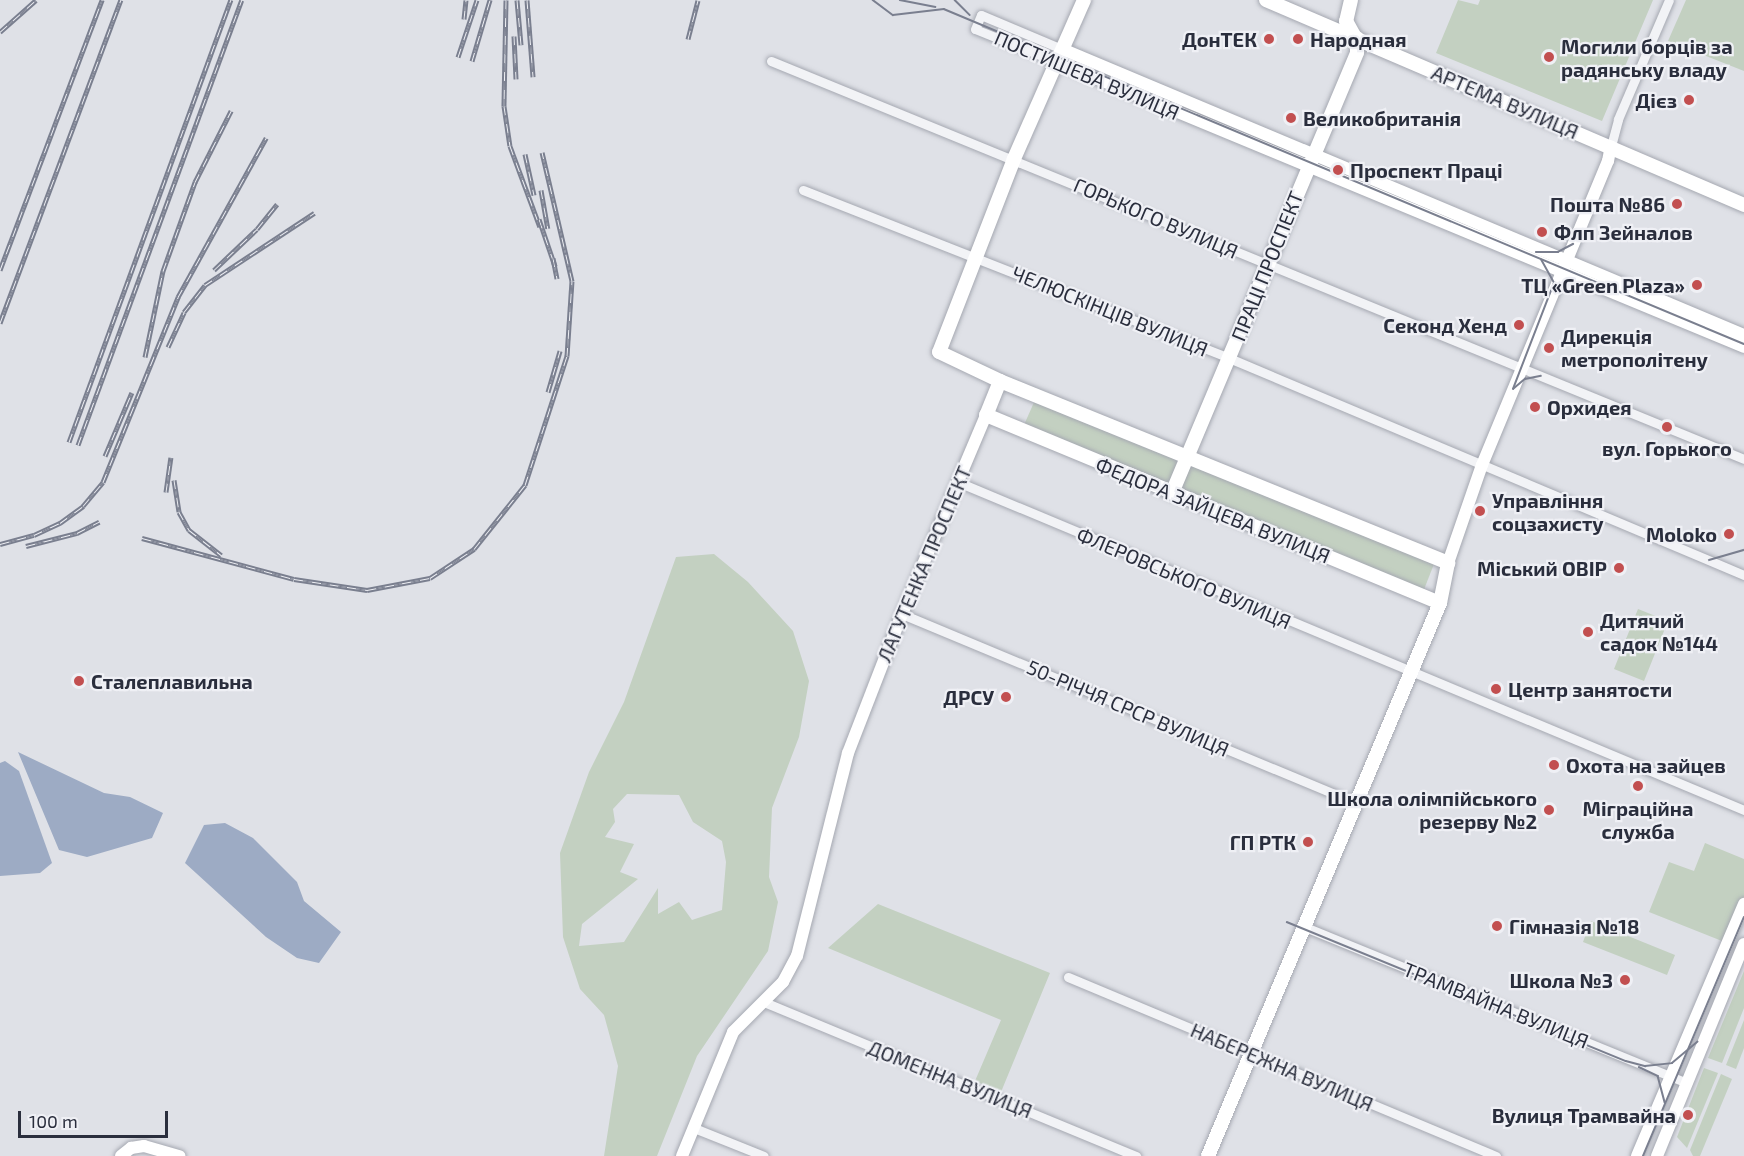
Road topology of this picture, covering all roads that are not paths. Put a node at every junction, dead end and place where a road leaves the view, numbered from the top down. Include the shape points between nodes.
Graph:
1 (1084, 0) edge
2 (1266, 0) edge
3 (1352, 0) edge
4 (1669, 0) edge
5 (1357, 38) junction
6 (1062, 49) junction
7 (771, 61) dead end
8 (1057, 62) junction
9 (1611, 146) junction
10 (1314, 154) junction
11 (1014, 159) junction
12 (1307, 169) junction
13 (803, 190) dead end
14 (1744, 205) edge
15 (974, 257) junction
16 (1268, 265) junction
17 (1564, 265) junction
18 (1744, 335) edge
19 (1744, 347) edge
20 (1229, 358) junction
21 (1521, 370) junction
22 (1000, 381) junction
23 (986, 416) junction
24 (1188, 456) junction
25 (1744, 459) edge
26 (1482, 465) junction
27 (958, 482) junction
28 (1172, 493) junction
29 (1448, 563) junction
30 (1744, 574) edge
31 (1440, 603) junction
32 (902, 614) junction
33 (1409, 673) junction
34 (1355, 803) junction
35 (1744, 810) edge
36 (1744, 904) edge
37 (1305, 927) junction
38 (1744, 944) edge
39 (1068, 977) dead end
40 (764, 1002) junction
41 (1251, 1053) junction
42 (1670, 1076) junction
43 (1687, 1083) junction
44 (694, 1128) junction
45 (121, 1156) edge
46 (180, 1156) edge
47 (682, 1156) edge
48 (764, 1156) edge
49 (1136, 1156) edge
50 (1208, 1156) edge
51 (1496, 1156) edge
52 (1637, 1156) edge
53 (1656, 1156) edge

1 - 6 main road
2 - 5 main road, АРТЕМА ВУЛИЦЯ
3 - 5 main road via 1346,21
4 - 9 street
5 - 9 main road, АРТЕМА ВУЛИЦЯ
5 - 10 main road, ПРАЦІ ПРОСПЕКТ via 1357,52
6 - 8 main road
6 - 8 street, ПОСТИШЕВА ВУЛИЦЯ via 981,15 975,29
6 - 10 street, ПОСТИШЕВА ВУЛИЦЯ
7 - 11 street, ГОРЬКОГО ВУЛИЦЯ
8 - 11 main road
8 - 12 street, ПОСТИШЕВА ВУЛИЦЯ
9 - 14 main road, АРТЕМА ВУЛИЦЯ
9 - 17 street
10 - 12 main road, ПРАЦІ ПРОСПЕКТ
10 - 17 street, ПОСТИШЕВА ВУЛИЦЯ
11 - 15 main road
11 - 16 street, ГОРЬКОГО ВУЛИЦЯ
12 - 16 main road, ПРАЦІ ПРОСПЕКТ
12 - 17 street, ПОСТИШЕВА ВУЛИЦЯ
13 - 15 street, ЧЕЛЮСКІНЦІВ ВУЛИЦЯ
15 - 20 street, ЧЕЛЮСКІНЦІВ ВУЛИЦЯ
15 - 22 main road via 939,352
16 - 20 main road, ПРАЦІ ПРОСПЕКТ
16 - 21 street, ГОРЬКОГО ВУЛИЦЯ
17 - 18 street, ПОСТИШЕВА ВУЛИЦЯ
17 - 19 street, ПОСТИШЕВА ВУЛИЦЯ
17 - 21 street
20 - 24 main road, ПРАЦІ ПРОСПЕКТ
20 - 26 street, ЧЕЛЮСКІНЦІВ ВУЛИЦЯ
21 - 25 street, ГОРЬКОГО ВУЛИЦЯ
21 - 26 street
22 - 23 main road, ЛАГУТЕНКА ПРОСПЕКТ
22 - 24 main road, ФЕДОРА ЗАЙЦЕВА ВУЛИЦЯ
23 - 27 street, ЛАГУТЕНКА ПРОСПЕКТ
23 - 28 main road, ФЕДОРА ЗАЙЦЕВА ВУЛИЦЯ
24 - 28 main road, ПРАЦІ ПРОСПЕКТ
24 - 29 main road, ФЕДОРА ЗАЙЦЕВА ВУЛИЦЯ
26 - 29 street
26 - 30 street, ЧЕЛЮСКІНЦІВ ВУЛИЦЯ
27 - 32 street, ЛАГУТЕНКА ПРОСПЕКТ
27 - 33 street, ФЛЕРОВСЬКОГО ВУЛИЦЯ
28 - 31 main road, ФЕДОРА ЗАЙЦЕВА ВУЛИЦЯ
29 - 31 main road
31 - 33 main road
32 - 34 street, 50-РІЧЧЯ СРСР ВУЛИЦЯ
32 - 40 street, ЛАГУТЕНКА ПРОСПЕКТ via 848,753 797,956 783,982
33 - 34 main road
33 - 35 street
34 - 37 main road
36 - 42 street
37 - 41 main road
37 - 42 street, ТРАМВАЙНА ВУЛИЦЯ
38 - 43 street
39 - 41 street, НАБЕРЕЖНА ВУЛИЦЯ
40 - 44 street, ЛАГУТЕНКА ПРОСПЕКТ via 734,1032
40 - 49 street, ДОМЕННА ВУЛИЦЯ
41 - 50 main road
41 - 51 street, НАБЕРЕЖНА ВУЛИЦЯ
42 - 43 street, ТРАМВАЙНА ВУЛИЦЯ
42 - 52 street
43 - 53 street
44 - 47 street, ЛАГУТЕНКА ПРОСПЕКТ
44 - 48 street
45 - 46 street via 131,1148 144,1146

